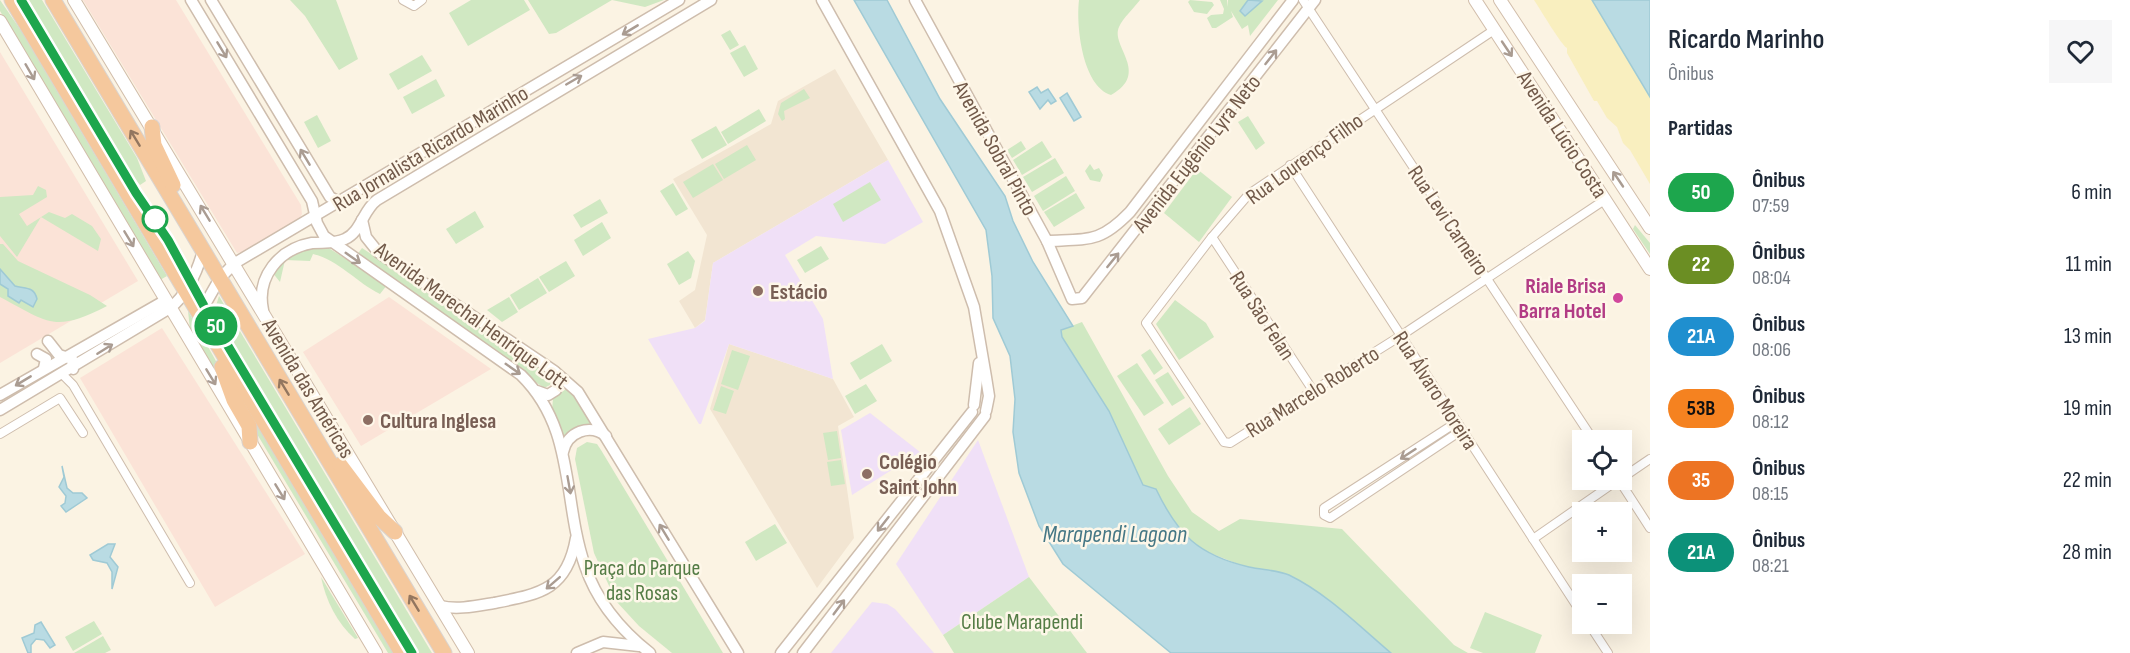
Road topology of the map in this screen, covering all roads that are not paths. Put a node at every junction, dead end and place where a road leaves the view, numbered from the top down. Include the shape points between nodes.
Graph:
1 (12, 0) edge
2 (53, 0) edge
3 (74, 0) edge
4 (191, 0) edge
5 (211, 0) edge
6 (403, 0) edge
7 (422, 0) edge
8 (680, 0) edge
9 (711, 0) edge
10 (822, 0) edge
11 (915, 0) edge
12 (1293, 0) edge
13 (1475, 0) edge
14 (1500, 0) edge
15 (1309, 3) edge
16 (649, 19) junction
17 (2, 28) edge
18 (1494, 30) junction
19 (656, 32) junction
20 (544, 81) junction
21 (1555, 84) junction
22 (552, 93) junction
23 (1537, 95) junction
24 (1216, 99) junction
25 (1375, 108) junction
26 (1230, 110) junction
27 (152, 127) junction
28 (432, 148) junction
29 (439, 161) junction
30 (1290, 165) junction
31 (318, 178) junction
32 (304, 187) junction
33 (1606, 199) junction
34 (339, 202) junction
35 (178, 208) junction
36 (1130, 212) junction
37 (316, 216) junction
38 (362, 220) junction
39 (1143, 223) junction
40 (1650, 228) edge
41 (1650, 234) edge
42 (1212, 237) junction
43 (1047, 241) junction
44 (330, 242) junction
45 (203, 251) junction
46 (1642, 257) junction
47 (235, 264) junction
48 (402, 268) junction
49 (1650, 269) edge
50 (220, 278) junction
51 (1488, 278) junction
52 (391, 284) junction
53 (185, 292) junction
54 (1072, 299) joint
55 (168, 304) junction
56 (264, 311) junction
57 (202, 319) junction
58 (137, 323) junction
59 (1402, 335) junction
60 (48, 341) dead end
61 (979, 345) junction
62 (37, 354) dead end
63 (60, 359) junction
64 (44, 368) junction
65 (554, 371) junction
66 (69, 375) junction
67 (537, 391) junction
68 (1314, 392) junction
69 (0, 395) edge
70 (973, 408) junction
71 (0, 410) edge
72 (986, 414) junction
73 (1457, 422) junction
74 (1462, 430) junction
75 (1587, 430) edge
76 (83, 433) dead end
77 (0, 434) edge
78 (314, 437) junction
79 (609, 438) junction
80 (250, 442) junction
81 (1228, 443) joint
82 (563, 454) junction
83 (1650, 459) edge
84 (1632, 471) edge
85 (910, 490) junction
86 (1604, 490) edge
87 (1627, 490) edge
88 (923, 498) junction
89 (1650, 528) edge
90 (395, 532) junction
91 (577, 532) junction
92 (1533, 539) junction
93 (868, 543) junction
94 (881, 552) junction
95 (190, 583) dead end
96 (1572, 599) edge
97 (440, 606) junction
98 (801, 628) junction
99 (1596, 634) edge
100 (814, 639) junction
101 (645, 650) edge
102 (736, 651) edge
103 (376, 653) edge
104 (402, 653) edge
105 (444, 653) edge
106 (468, 653) edge
107 (577, 653) edge
108 (782, 653) edge
109 (803, 653) edge
110 (1608, 653) edge

1 - 53 highway
35 -> 2 highway, Avenida das Américas
3 - 27 main road, Avenida das Américas
4 -> 32 street, Avenida Marechal Henrique Lott
31 -> 5 street
6 - 7 street via 414,6
8 - 16 street, Rua Jornalista Ricardo Marinho
9 - 19 street, Rua Jornalista Ricardo Marinho
10 - 61 street via 940,211 974,307
11 - 43 street, Avenida Sobral Pinto
12 - 24 street, Avenida Eugênio Lyra Neto
13 - 18 main road, Avenida Lúcio Costa
14 - 21 main road, Avenida Lúcio Costa
15 - 25 street, Rua Levi Carneiro
26 -> 15 street, Avenida Eugênio Lyra Neto
16 - 19 street
16 -> 20 street, Rua Jornalista Ricardo Marinho
17 -> 55 main road
18 -> 23 main road, Avenida Lúcio Costa
18 - 25 street, Rua Lourenço Filho
22 -> 19 street, Rua Jornalista Ricardo Marinho
20 - 22 street
20 - 28 street, Rua Jornalista Ricardo Marinho
21 - 23 main road via 1565,109 1564,117 1557,117
40 -> 21 main road, Avenida Lúcio Costa
22 - 29 street, Rua Jornalista Ricardo Marinho
23 - 33 main road, Avenida Lúcio Costa
24 - 26 street
24 - 36 street, Avenida Eugênio Lyra Neto
25 - 30 street, Rua Lourenço Filho
25 - 51 street, Rua Levi Carneiro
26 - 39 street, Avenida Eugênio Lyra Neto
27 - 35 highway via 152,141 175,191
47 -> 27 main road, Avenida das Américas
28 - 29 street via 440,153
28 - 34 street, Rua Jornalista Ricardo Marinho
29 - 38 street, Rua Jornalista Ricardo Marinho via 377,200
30 - 42 street, Rua Lourenço Filho via 1249,194
30 - 59 street, Rua Álvaro Moreira
31 - 32 street via 314,188
31 - 34 street via 330,197
32 - 37 street, Avenida Marechal Henrique Lott
33 - 46 main road, Avenida Lúcio Costa
33 - 51 street, Rua Marcelo Roberto
34 - 37 street, Rua Jornalista Ricardo Marinho
35 - 45 highway, Avenida das Américas
36 - 39 street
36 - 43 street, Avenida Eugênio Lyra Neto via 1110,231 1097,237
37 - 44 street, Avenida Marechal Henrique Lott via 320,230
37 - 47 street, Rua Jornalista Ricardo Marinho
38 - 44 street, Rua Jornalista Ricardo Marinho via 351,235
38 - 48 street, Avenida Marechal Henrique Lott via 371,244
54 -> 39 street, Avenida Eugênio Lyra Neto via 1082,298
41 - 46 main road via 1638,221 1630,221
42 - 68 street, Rua São Felan
42 - 81 street, Rua Lourenço Filho via 1146,323
43 - 54 street, Avenida Sobral Pinto
44 -> 52 street, Avenida Marechal Henrique Lott
44 - 56 street, Rua Jornalista Ricardo Marinho via 299,247 278,260 262,289
45 - 50 highway, Avenida das Américas
45 - 53 street
46 - 49 main road, Avenida Lúcio Costa
47 - 50 street, Rua Jornalista Ricardo Marinho
47 - 56 main road, Avenida das Américas
48 - 52 street via 392,274
48 - 65 street, Avenida Marechal Henrique Lott
50 - 57 street, Rua Jornalista Ricardo Marinho
78 -> 50 highway, Avenida das Américas
51 - 59 street, Rua Marcelo Roberto
51 - 75 street, Rua Levi Carneiro
52 -> 67 street, Avenida Marechal Henrique Lott via 521,375
53 - 55 street
53 - 57 highway
55 - 58 street
55 -> 80 main road
56 - 90 main road, Avenida das Américas
57 - 80 highway via 207,340 249,426
57 - 104 highway
58 - 63 street
66 -> 58 street
59 - 68 street, Rua Marcelo Roberto
59 - 73 street, Rua Álvaro Moreira
60 - 63 street
61 - 70 street
61 - 72 street via 989,396
62 - 64 street via 46,359
63 - 64 street
63 - 66 street via 57,371
63 - 66 street via 72,359
64 -> 69 street
65 - 67 street via 559,381 556,390 548,395
65 - 79 street, Avenida Marechal Henrique Lott via 578,392
66 - 71 street
66 - 95 street
67 - 82 street, Avenida Marechal Henrique Lott via 557,428
68 - 81 street, Rua Marcelo Roberto
70 - 72 street via 978,418
70 - 85 street
72 - 88 street
73 - 74 street, Rua Álvaro Moreira
73 -> 74 street via 1324,508 1324,515 1330,518
74 - 92 street, Rua Álvaro Moreira
76 - 77 street via 60,398
78 - 90 highway via 326,444 379,517
105 -> 78 highway, Avenida das Américas
79 - 82 street via 594,429 579,431 567,441
102 -> 79 street, Avenida Marechal Henrique Lott
80 -> 103 main road
82 -> 91 street, Avenida Marechal Henrique Lott
83 - 84 street
85 - 88 street via 918,488
85 -> 93 street
86 - 92 street
87 - 89 street
88 - 94 street
90 - 97 main road, Avenida das Américas
91 -> 97 street via 566,570 545,591 468,608
91 - 101 street, Avenida Marechal Henrique Lott via 584,564 600,599
92 - 96 street, Rua Álvaro Moreira
93 - 94 street via 871,552
93 - 98 street
100 -> 94 street
97 - 106 main road, Avenida das Américas
98 - 100 street via 809,629
98 - 108 street
99 - 110 street
100 - 109 street
101 - 107 street via 603,642

